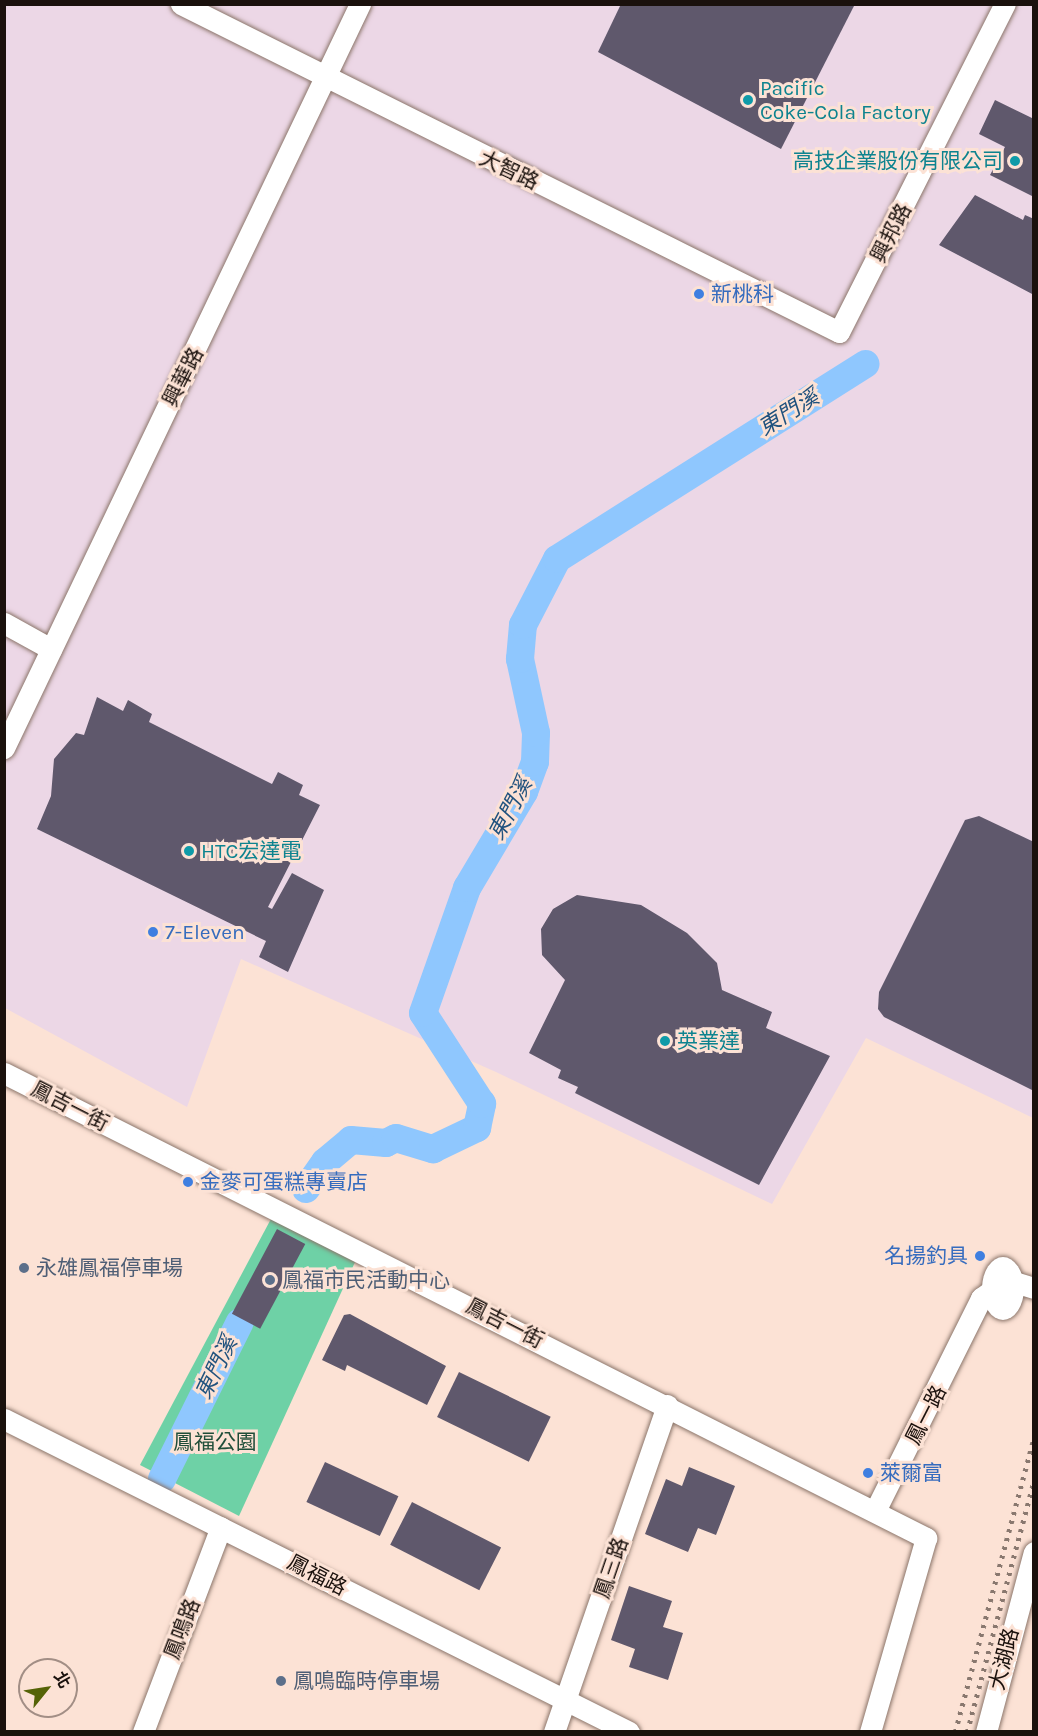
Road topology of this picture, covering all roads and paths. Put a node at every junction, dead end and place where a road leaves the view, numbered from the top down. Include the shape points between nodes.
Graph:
1 (181, 4) edge
2 (360, 4) edge
3 (1005, 4) edge
4 (324, 76) junction
5 (839, 332) joint
6 (4, 623) edge
7 (51, 649) junction
8 (4, 748) edge
9 (4, 1073) edge
10 (1034, 1288) edge
11 (667, 1405) junction
12 (4, 1419) edge
13 (876, 1509) junction
14 (221, 1527) junction
15 (1034, 1552) edge
16 (566, 1700) junction
17 (143, 1731) edge
18 (554, 1731) edge
19 (629, 1731) edge
20 (870, 1731) edge
21 (986, 1731) edge

1 - 4 street, 大智路
2 - 4 street, 興華路
3 - 5 street, 興邦路
4 - 5 street, 大智路
4 - 7 street, 興華路
6 - 7 street
7 - 8 street, 興華路
9 - 11 street, 鳳吉一街
10 - 13 street, 鳳一路 via 1004,1283 981,1298
11 - 13 street, 鳳吉一街
11 - 16 street, 鳳三路
12 - 14 street, 鳳福路
13 - 20 street via 926,1538
14 - 16 street, 鳳福路
14 - 17 street, 鳳鳴路
15 - 21 street, 大湖路
16 - 18 street, 鳳三路
16 - 19 street, 鳳福路

